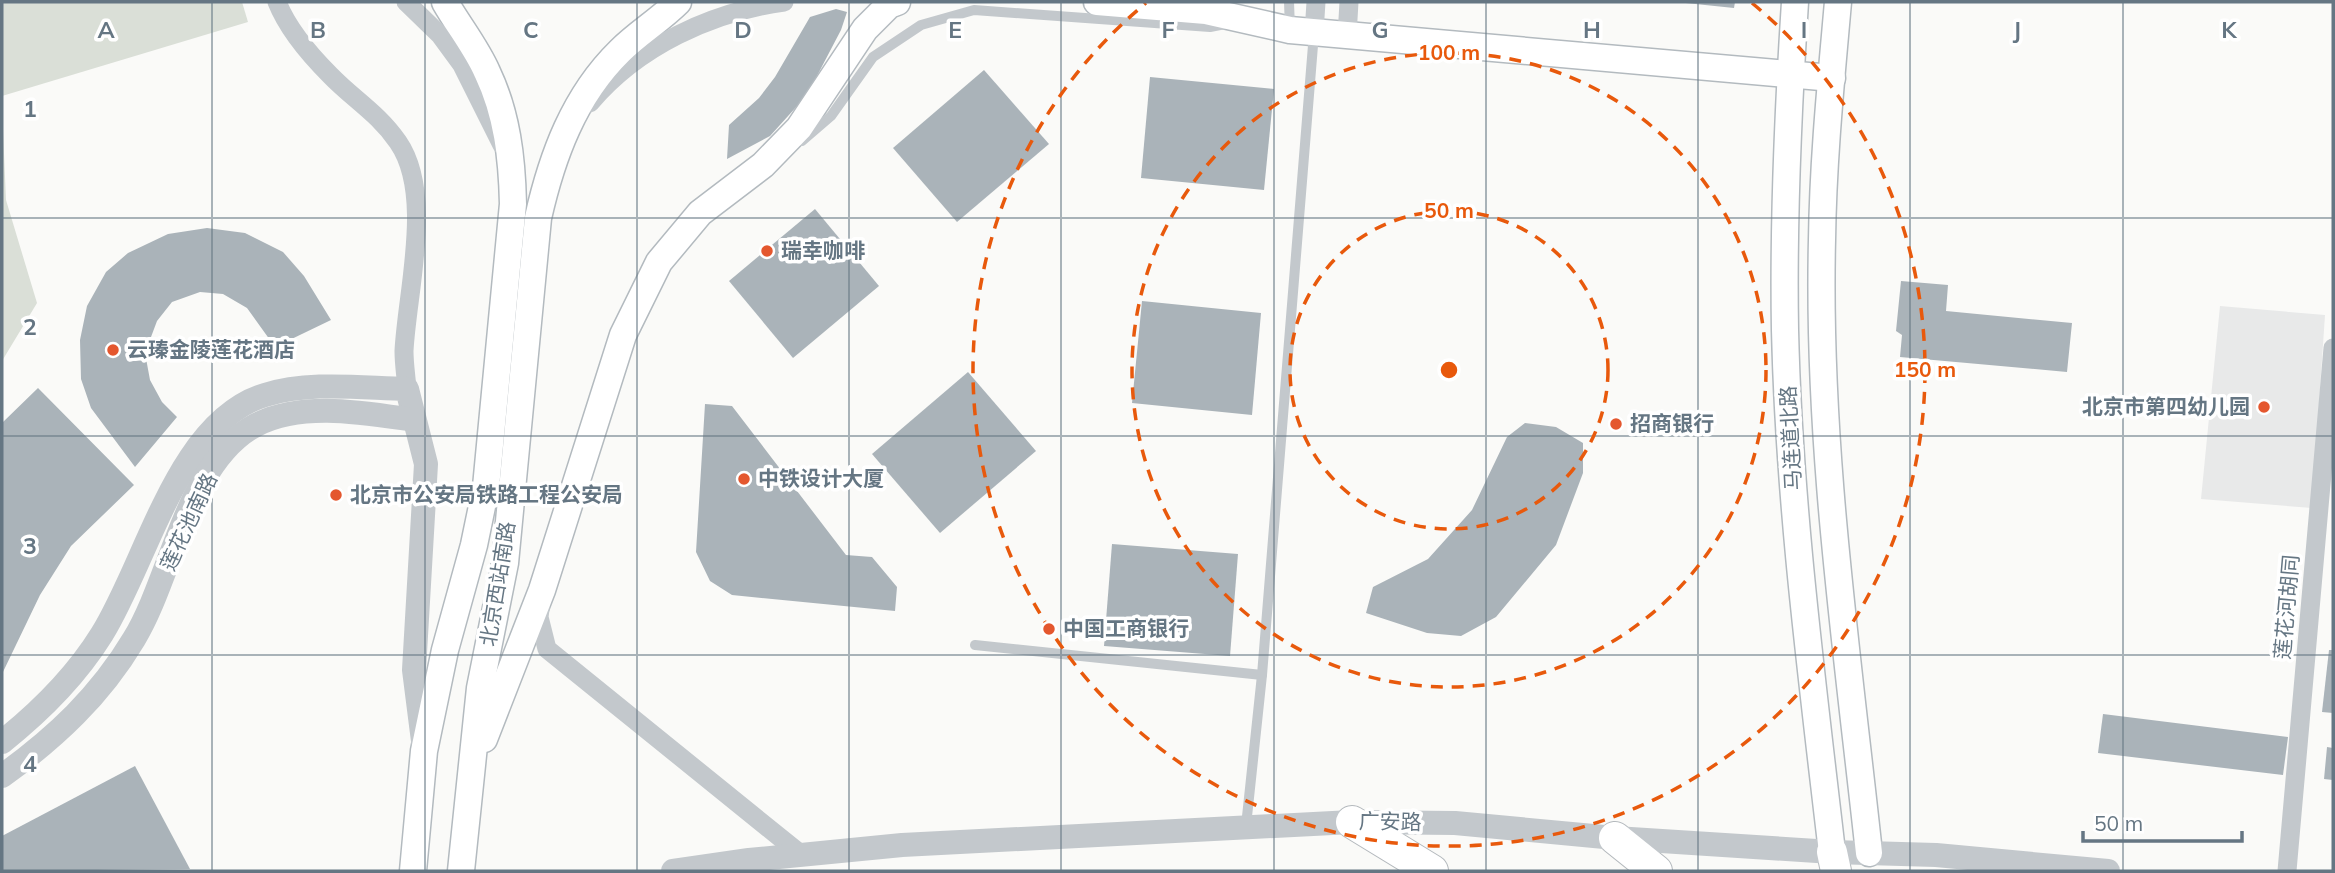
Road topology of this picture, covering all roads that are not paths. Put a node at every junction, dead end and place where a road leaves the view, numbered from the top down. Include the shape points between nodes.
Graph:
1 (277, 2) edge
2 (406, 2) edge
3 (445, 2) edge
4 (678, 2) edge
5 (784, 2) edge
6 (1097, 2) edge
7 (1289, 2) edge
8 (1316, 2) edge
9 (1336, 2) edge
10 (1349, 2) edge
11 (1795, 2) edge
12 (1838, 2) edge
13 (887, 3) edge
14 (1142, 3) edge
15 (1206, 6) edge
16 (1243, 21) junction
17 (1321, 33) junction
18 (1790, 75) junction
19 (1832, 78) junction
20 (565, 133) junction
21 (512, 160) junction
22 (763, 165) junction
23 (2333, 348) edge
24 (407, 389) junction
25 (414, 420) junction
26 (542, 590) junction
27 (975, 645) dead end
28 (1262, 675) junction
29 (2, 742) edge
30 (424, 751) junction
31 (2, 776) edge
32 (470, 777) junction
33 (1352, 822) junction
34 (1245, 826) junction
35 (1615, 838) junction
36 (803, 856) junction
37 (1834, 862) edge
38 (1870, 862) edge
39 (413, 871) edge
40 (461, 871) edge
41 (673, 871) edge
42 (1432, 871) edge
43 (1656, 871) edge
44 (2108, 871) edge
45 (2287, 871) edge

1 - 24 street via 330,75 371,108 400,144 414,186 416,228 404,354
2 - 21 street via 462,65
3 - 21 main road, 北京西站南路 via 486,69 503,111
4 - 20 main road, 北京西站南路 via 622,49 590,84
5 - 20 street via 757,6 670,37 602,89
6 - 14 main road
7 - 17 lane
8 - 17 street
9 - 17 street
10 - 17 street
11 - 18 main road, 马连道北路
12 - 19 main road, 马连道北路
13 - 22 main road via 799,128
14 - 15 main road
15 - 16 main road
16 - 17 main road
16 - 22 lane via 1210,27 974,10 921,25 873,57 831,116 785,155
17 - 18 main road
17 - 28 lane
18 - 19 main road
18 - 37 main road, 马连道北路 via 1785,245 1792,468
19 - 38 main road, 马连道北路 via 1822,239 1829,477
20 - 32 main road, 北京西站南路 via 538,218 505,564 480,688
21 - 30 main road, 北京西站南路 via 513,204 486,488
22 - 26 main road via 700,213 659,262 623,335
23 - 45 street, 莲花河胡同
24 - 25 street
24 - 29 street, 莲花池南路 via 286,389 229,412 186,462 122,597 79,667 38,713
25 - 30 street via 426,464 414,670
25 - 31 street, 莲花池南路 via 357,412 298,413 255,426 237,440 208,475 135,638 103,685 55,737
26 - 32 main road
26 - 36 street via 538,617 548,649
27 - 28 lane
28 - 34 lane
30 - 39 main road, 北京西站南路
32 - 40 main road, 北京西站南路
33 - 34 street, 广安路
33 - 35 street, 广安路 via 1455,823
33 - 42 highway
34 - 36 street, 广安路 via 902,845
35 - 37 street, 广安路
35 - 43 highway
36 - 41 street, 广安路
37 - 38 street, 广安路
38 - 44 street, 广安路 via 1936,855

